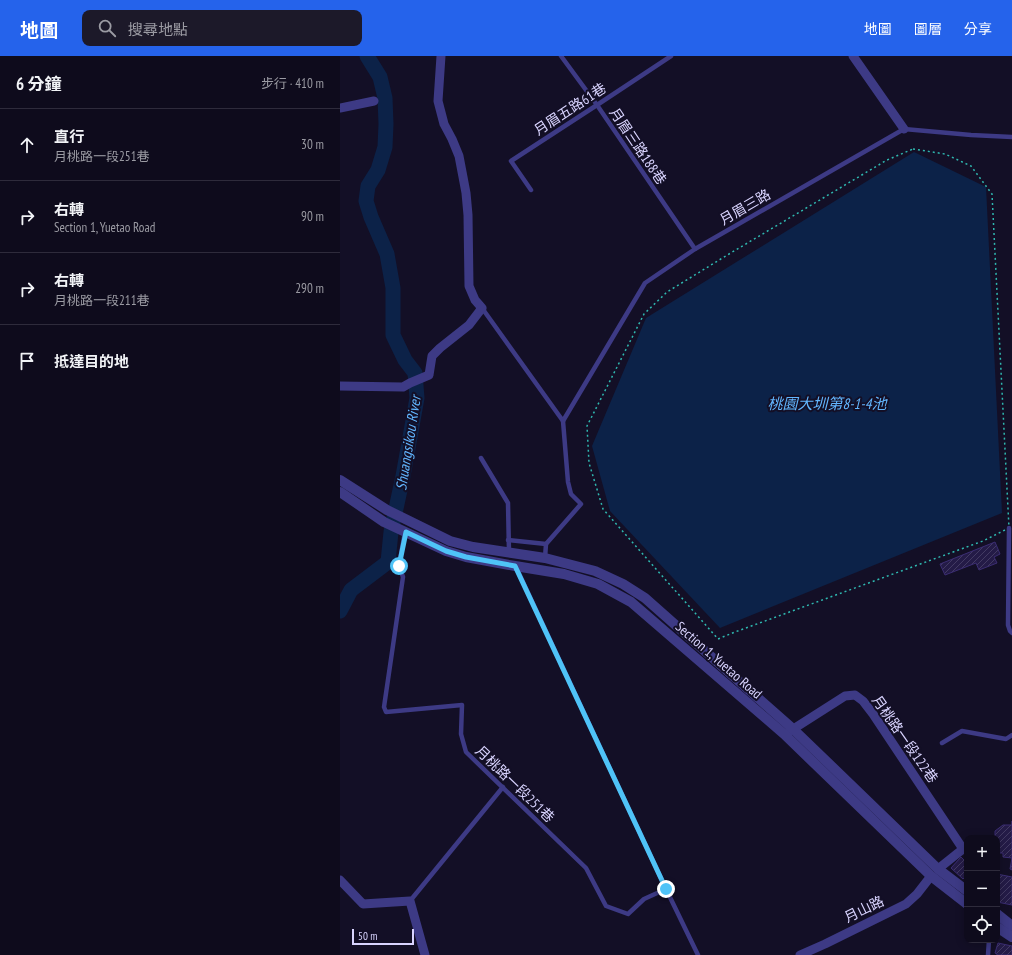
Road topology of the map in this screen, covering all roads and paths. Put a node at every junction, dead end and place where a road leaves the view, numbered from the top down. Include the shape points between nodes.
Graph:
1 (441, 56) edge
2 (561, 56) edge
3 (671, 56) edge
4 (853, 56) edge
5 (374, 101) dead end
6 (597, 105) junction
7 (340, 108) edge
8 (904, 129) junction
9 (1012, 137) edge
10 (531, 190) dead end
11 (695, 249) junction
12 (482, 308) junction
13 (340, 386) edge
14 (563, 421) junction
15 (481, 458) dead end
16 (340, 480) edge
17 (340, 492) edge
18 (1009, 528) junction
19 (403, 531) junction
20 (508, 540) junction
21 (546, 544) junction
22 (509, 552) junction
23 (545, 558) junction
24 (515, 566) junction
25 (1012, 633) edge
26 (793, 729) junction
27 (784, 734) junction
28 (1012, 735) edge
29 (942, 743) dead end
30 (502, 787) junction
31 (963, 849) joint
32 (934, 872) junction
33 (340, 880) edge
34 (666, 889) junction
35 (964, 889) edge
36 (964, 901) edge
37 (410, 902) junction
38 (1000, 916) edge
39 (1012, 926) edge
40 (1000, 929) edge
41 (1012, 938) edge
42 (989, 943) edge
43 (425, 955) edge
44 (698, 955) edge
45 (800, 955) edge
46 (988, 955) edge

1 - 12 street via 438,101 444,124 459,156 468,215 469,286
2 - 6 lane, 月眉三路188巷
3 - 6 lane, 月眉五路61巷
4 - 8 street
5 - 7 street
6 - 10 lane, 月眉五路61巷 via 511,161
6 - 11 lane, 月眉三路188巷
8 - 9 lane
8 - 11 lane, 月眉三路
11 - 14 lane, 月眉三路 via 645,283
12 - 13 street via 469,325 432,356 428,375 403,387
12 - 14 lane
14 - 21 lane via 568,482 571,494 581,504
15 - 20 lane via 508,503
16 - 22 street, Section 1, Yuetao Road via 387,510 450,541
17 - 19 street, Section 1, Yuetao Road via 384,522
18 - 18 path via 983,541 718,639 603,509 589,463 587,426 644,314 667,292 888,160 913,149 945,154 971,166 992,194
18 - 25 lane via 1008,625
19 - 24 street, Section 1, Yuetao Road via 446,551
19 - 30 lane, 月桃路一段251巷 via 399,566 404,577 384,707 386,712 462,705 461,734 466,752
20 - 21 lane
20 - 22 lane
21 - 23 lane
22 - 23 street, Section 1, Yuetao Road
22 - 24 street
23 - 26 street, Section 1, Yuetao Road via 595,571 645,598
24 - 27 street, Section 1, Yuetao Road via 564,574 598,584 631,602
24 - 34 lane
26 - 27 street, 月桃路一段122巷
26 - 31 street, 月桃路一段122巷 via 845,696 855,696 863,701
26 - 32 street, Section 1, Yuetao Road
27 - 32 street, Section 1, Yuetao Road
28 - 29 lane via 1006,739 962,731
30 - 34 lane, 月桃路一段251巷 via 586,868 606,906 628,914 644,899
30 - 37 lane
31 - 32 street, 月山路
32 - 35 street, Section 1, Yuetao Road
32 - 36 street, Section 1, Yuetao Road
32 - 45 street, 月山路 via 906,904
33 - 37 street via 363,904
34 - 44 lane
37 - 43 street
38 - 39 street
40 - 41 street
42 - 46 lane

